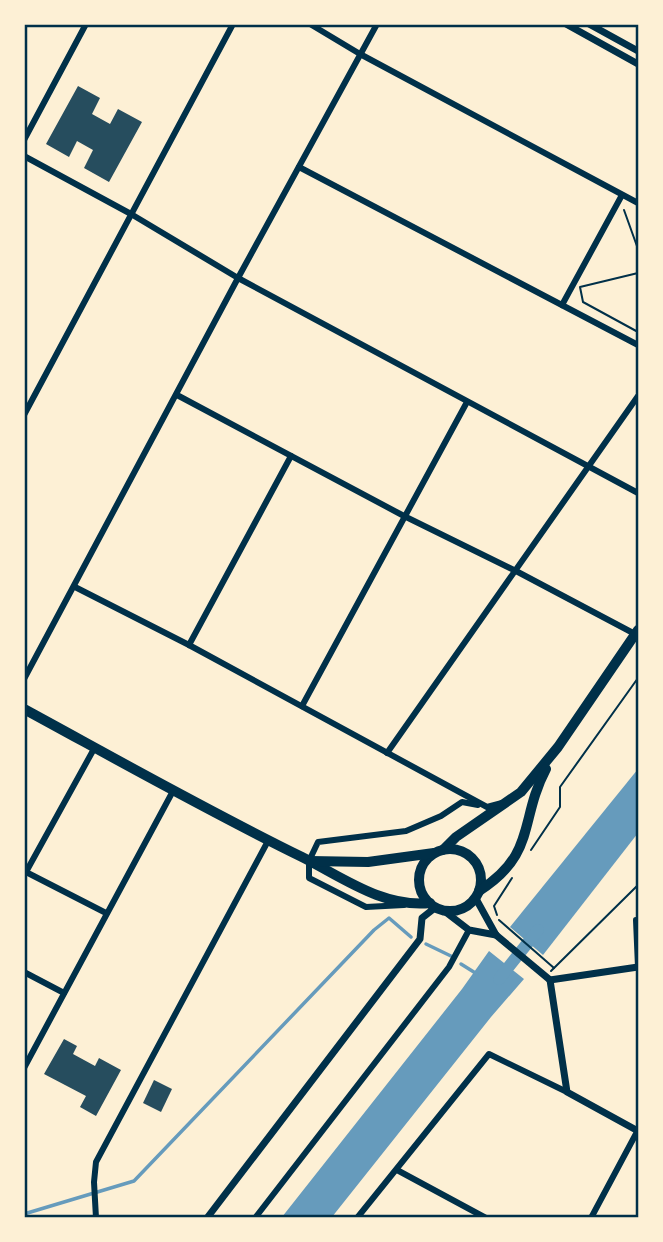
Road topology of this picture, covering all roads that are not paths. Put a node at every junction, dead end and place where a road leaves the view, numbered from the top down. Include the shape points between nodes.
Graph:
1 (86, 24) edge
2 (233, 24) edge
3 (310, 24) edge
4 (377, 24) edge
5 (566, 24) edge
6 (589, 24) edge
7 (639, 51) edge
8 (360, 54) junction
9 (639, 64) edge
10 (24, 120) edge
11 (33, 125) junction
12 (24, 140) edge
13 (24, 156) edge
14 (299, 167) junction
15 (622, 195) junction
16 (639, 203) edge
17 (131, 214) junction
18 (238, 278) junction
19 (562, 305) junction
20 (639, 345) edge
21 (177, 396) junction
22 (639, 396) edge
23 (467, 402) junction
24 (24, 415) edge
25 (291, 456) junction
26 (588, 465) junction
27 (639, 493) edge
28 (404, 516) junction
29 (516, 571) junction
30 (75, 587) junction
31 (637, 632) edge
32 (189, 645) junction
33 (24, 679) edge
34 (302, 706) junction
35 (24, 709) edge
36 (94, 747) junction
37 (558, 747) junction
38 (387, 753) junction
39 (173, 791) junction
40 (510, 801) junction
41 (487, 807) junction
42 (268, 841) junction
43 (438, 851) junction
44 (309, 860) junction
45 (25, 871) edge
46 (477, 894) junction
47 (411, 905) junction
48 (436, 907) junction
49 (106, 913) junction
50 (636, 920) dead end
51 (469, 930) junction
52 (496, 935) junction
53 (638, 967) edge
54 (24, 972) edge
55 (547, 978) junction
56 (64, 993) junction
57 (24, 1068) edge
58 (567, 1092) junction
59 (638, 1130) edge
60 (397, 1170) junction
61 (96, 1217) edge
62 (207, 1217) edge
63 (256, 1217) edge
64 (357, 1217) edge
65 (486, 1217) edge
66 (591, 1217) edge

1 - 11 street
2 - 17 street
3 - 8 street
4 - 8 street
5 - 9 street
6 - 7 street
8 - 14 street
8 - 15 street
10 - 11 street
11 - 12 street
13 - 17 street
14 - 18 street
14 - 19 street
15 - 16 street
15 - 19 street
17 - 18 street
17 - 24 street
18 - 21 street
18 - 23 street
19 - 20 street
21 - 25 street
21 - 30 street
22 - 26 street
23 - 26 street
23 - 28 street
25 - 28 street
25 - 32 street
26 - 27 street
26 - 29 street
28 - 29 street
28 - 34 street
29 - 31 street
29 - 38 street
30 - 32 street
30 - 33 street
31 - 37 main road
32 - 34 street
34 - 38 street
35 - 36 main road
36 - 39 main road
36 - 45 street
37 - 40 main road
37 - 46 main road via 544,773 517,856
38 - 41 street
39 - 42 main road
39 - 49 street
40 - 41 street
40 - 43 main road
41 - 44 street via 463,802 405,831 318,842
42 - 44 main road
42 - 61 street via 96,1162
43 - 44 main road via 368,862
43 - 46 main road via 462,851 473,859 481,877
43 - 48 main road via 424,863 419,877 421,891
44 - 47 main road via 386,899
44 - 47 street via 309,878 366,907
45 - 49 street
46 - 48 main road via 464,907 450,911
46 - 52 street
47 - 48 main road
48 - 51 street
48 - 62 street via 422,918 420,939
49 - 56 street
50 - 53 street
51 - 52 street
51 - 63 street via 449,967
52 - 55 street
53 - 55 street
54 - 56 street
55 - 58 street
56 - 57 street
58 - 59 street
58 - 60 street via 489,1054
59 - 66 street
60 - 64 street
60 - 65 street

